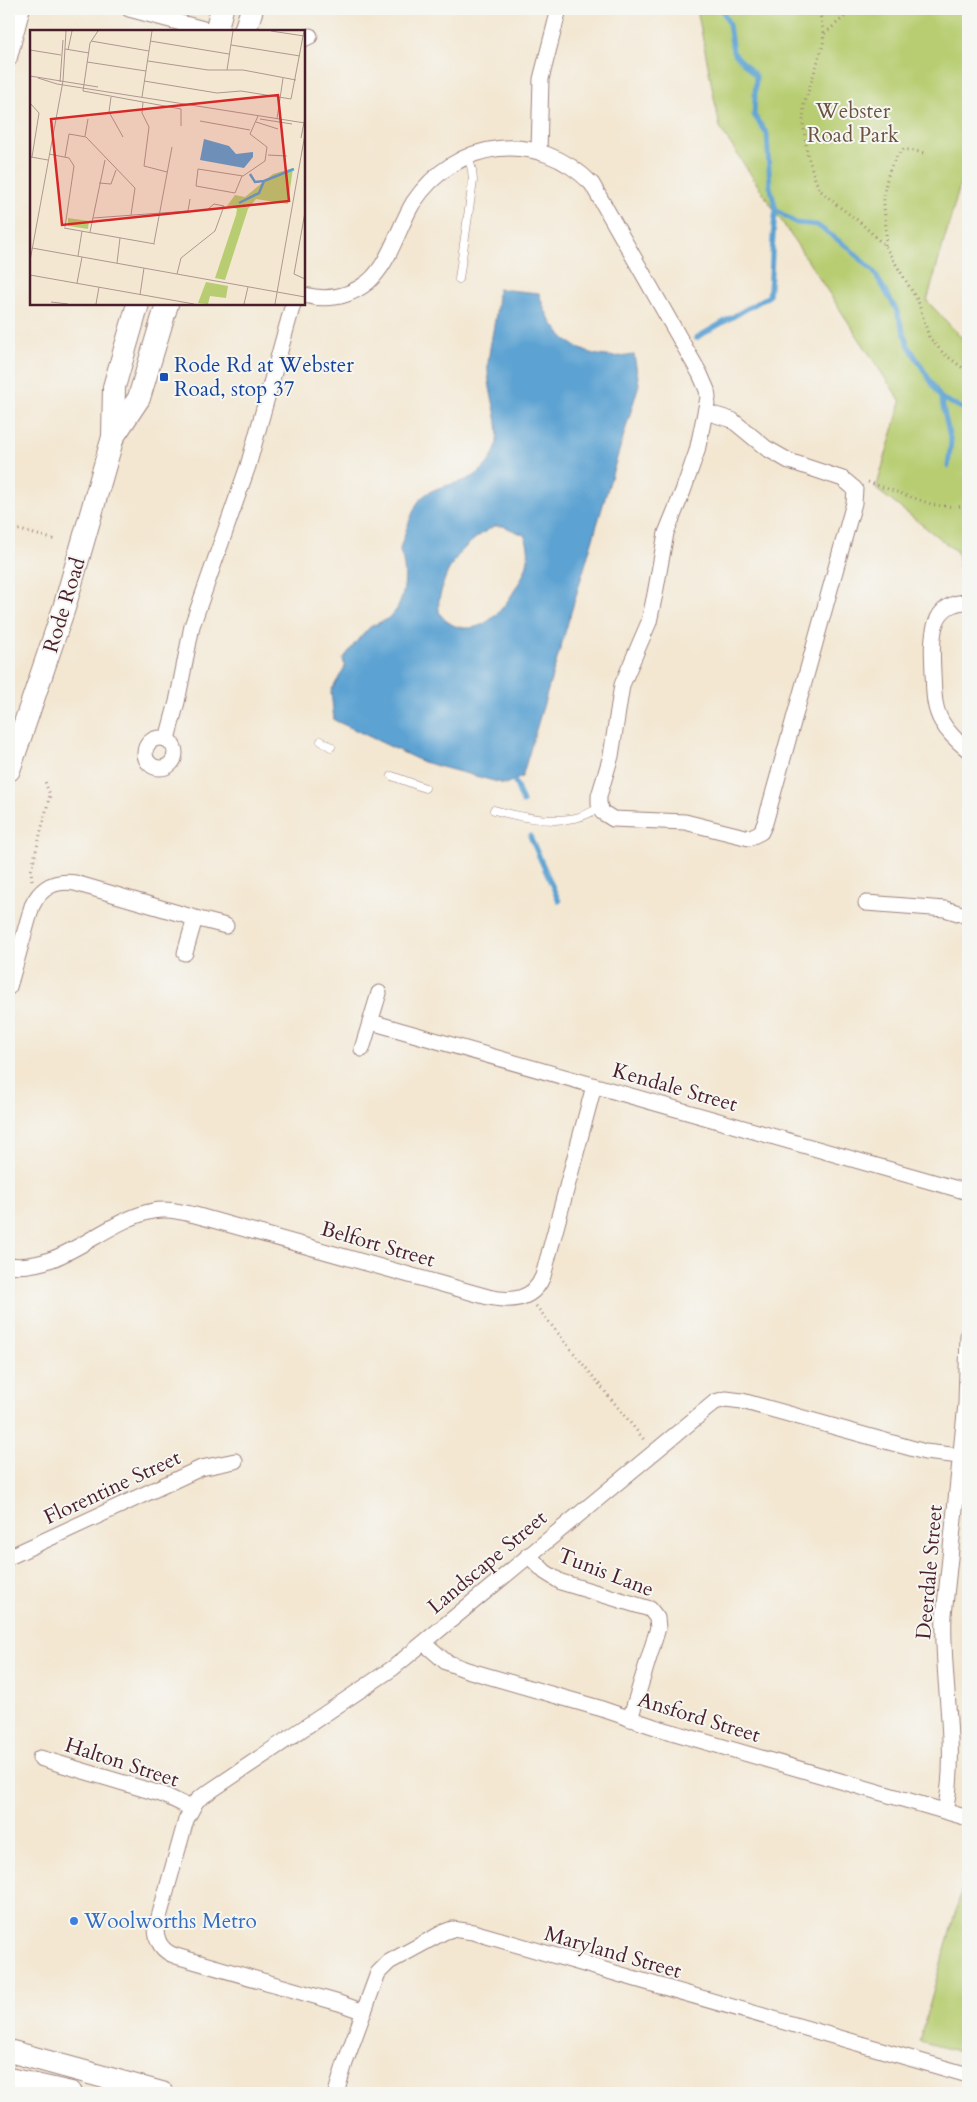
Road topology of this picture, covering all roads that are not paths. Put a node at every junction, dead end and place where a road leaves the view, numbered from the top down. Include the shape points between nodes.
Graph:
1 (22, 9) edge
2 (129, 9) edge
3 (222, 9) edge
4 (252, 9) edge
5 (559, 9) edge
6 (207, 30) edge
7 (216, 30) edge
8 (246, 30) edge
9 (9, 59) edge
10 (539, 151) junction
11 (468, 156) junction
12 (459, 279) dead end
13 (305, 296) edge
14 (138, 305) edge
15 (167, 305) edge
16 (294, 305) edge
17 (706, 412) junction
18 (113, 437) junction
19 (968, 602) edge
20 (167, 739) dead end
21 (321, 741) dead end
22 (331, 747) dead end
23 (968, 750) edge
24 (9, 770) edge
25 (392, 776) dead end
26 (425, 788) dead end
27 (600, 808) junction
28 (494, 810) dead end
29 (866, 903) dead end
30 (966, 915) edge
31 (195, 918) junction
32 (226, 926) dead end
33 (185, 953) dead end
34 (9, 987) edge
35 (379, 993) dead end
36 (370, 1022) junction
37 (362, 1048) dead end
38 (594, 1086) junction
39 (968, 1192) edge
40 (9, 1265) edge
41 (968, 1335) edge
42 (960, 1456) junction
43 (235, 1462) dead end
44 (528, 1555) junction
45 (9, 1557) edge
46 (424, 1643) junction
47 (630, 1719) junction
48 (40, 1758) dead end
49 (191, 1808) junction
50 (945, 1811) junction
51 (968, 1818) edge
52 (364, 2012) junction
53 (9, 2052) edge
54 (968, 2075) edge
55 (9, 2079) edge
56 (71, 2093) edge
57 (162, 2093) edge
58 (336, 2093) edge

1 - 9 street
2 - 6 street
3 - 7 main road
4 - 8 main road
5 - 10 street via 541,79
10 - 11 street via 504,147
10 - 17 street via 579,171 600,195 705,382
11 - 12 lane via 474,181
11 - 13 street via 456,162 421,192 384,261 369,281 340,297
14 - 18 main road, Rode Road via 114,387
15 - 18 main road, Rode Road via 139,398
16 - 20 street via 248,466 192,626
17 - 27 street via 690,474 666,533 648,622 622,685 612,749 599,796
17 - 27 street via 732,420 766,448 789,461 848,482 855,489 854,503 761,832 745,838 685,822 618,821 605,815
18 - 24 main road, Rode Road via 62,616
19 - 23 street via 946,609 935,624 932,641 936,708 949,732
21 - 22 lane
25 - 26 lane
27 - 28 lane via 565,819 532,819
29 - 30 street via 945,909
31 - 32 street
31 - 33 street
31 - 34 street via 68,882 39,887
35 - 36 street
36 - 37 street
36 - 38 street, Kendale Street
38 - 39 street, Kendale Street
38 - 40 street, Belfort Street via 544,1276 538,1287 522,1298 488,1297 168,1210 132,1218 40,1264
41 - 42 street, Deerdale Street via 966,1404
42 - 44 street, Landscape Street via 925,1452 742,1401 721,1400
42 - 50 street, Deerdale Street via 943,1640 950,1769 950,1792
43 - 45 street, Florentine Street via 201,1468
44 - 46 street, Landscape Street
44 - 47 street, Tunis Lane via 561,1582 650,1609 656,1615 658,1628
46 - 47 street, Ansford Street via 455,1666
46 - 49 street, Landscape Street via 358,1693 205,1794
47 - 50 street, Ansford Street
48 - 49 street, Halton Street via 164,1795
49 - 52 street, Landscape Street via 156,1928 160,1946 176,1956
50 - 51 street, Ansford Street
52 - 54 street, Maryland Street via 374,1980 383,1966 444,1932 460,1930
52 - 58 street, Maryland Street
53 - 57 main road
55 - 56 main road

